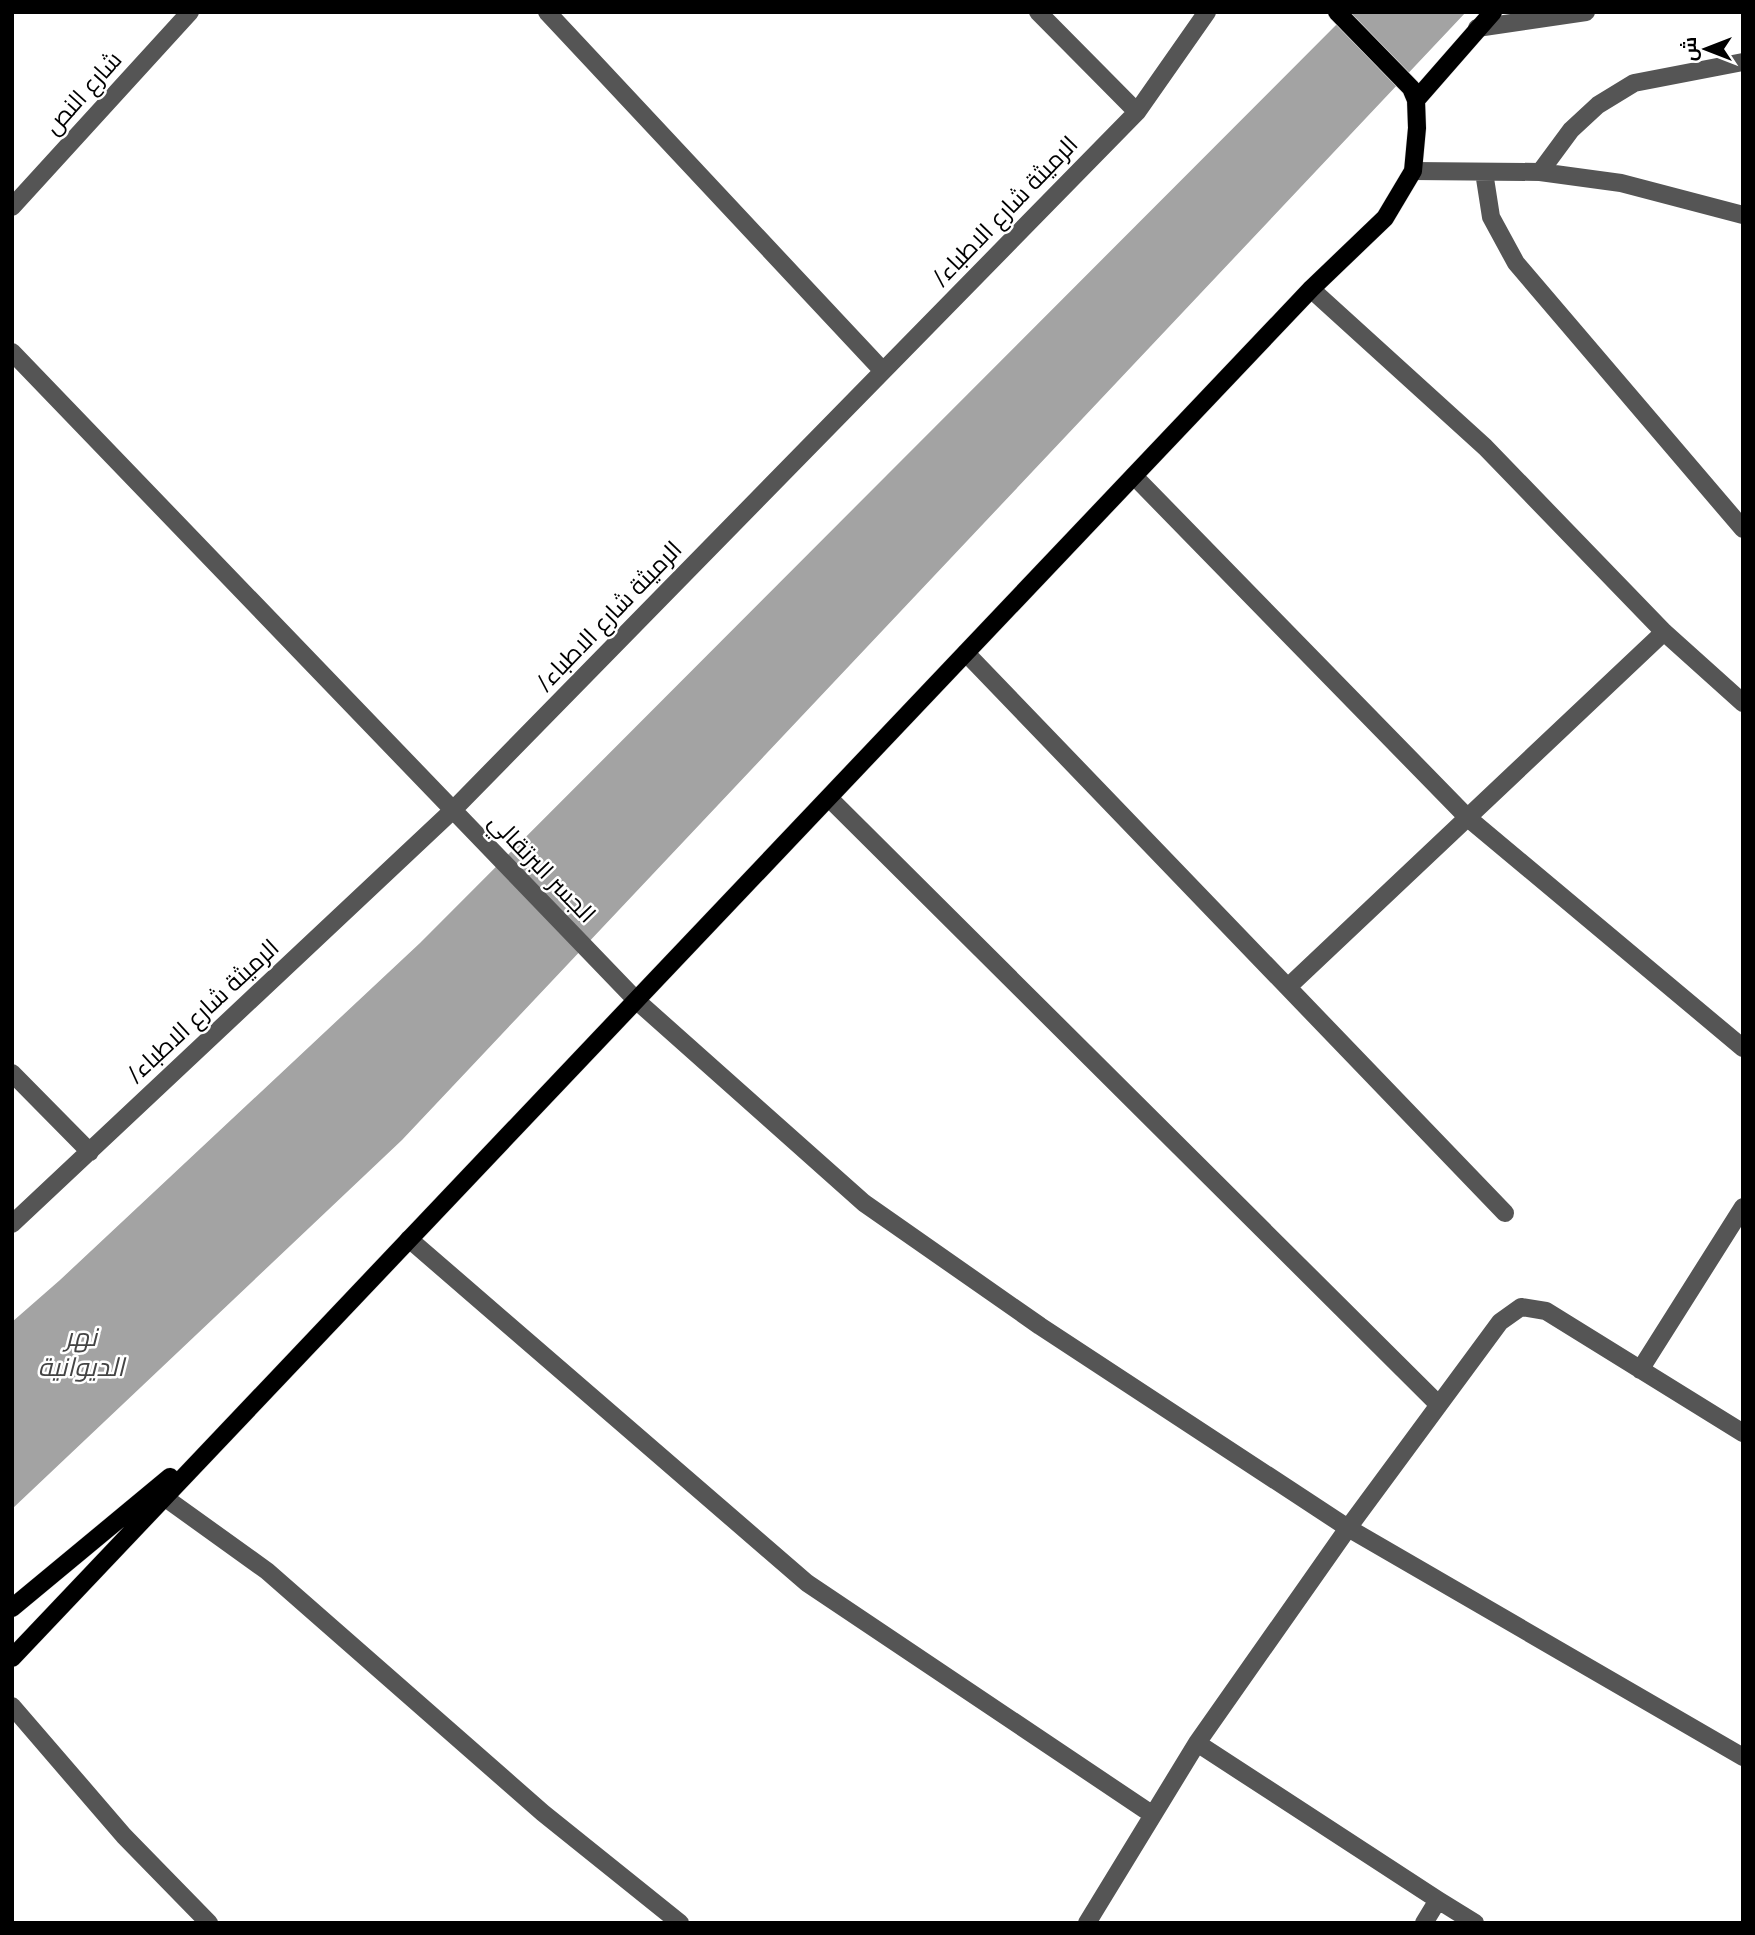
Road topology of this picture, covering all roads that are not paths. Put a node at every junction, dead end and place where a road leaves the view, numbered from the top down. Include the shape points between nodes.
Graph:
1 (190, 12) edge
2 (547, 12) edge
3 (1038, 12) edge
4 (1208, 12) edge
5 (1337, 12) edge
6 (1493, 12) edge
7 (1586, 12) edge
8 (1477, 28) junction
9 (1743, 62) edge
10 (1414, 94) junction
11 (1137, 112) junction
12 (1413, 172) junction
13 (1484, 172) junction
14 (1540, 172) junction
15 (12, 207) edge
16 (1743, 215) edge
17 (1311, 289) junction
18 (12, 352) edge
19 (883, 371) junction
20 (1134, 476) junction
21 (1743, 529) edge
22 (1664, 632) junction
23 (966, 653) junction
24 (1743, 703) edge
25 (829, 798) junction
26 (453, 810) junction
27 (1468, 818) junction
28 (1288, 987) junction
29 (636, 1001) junction
30 (1743, 1048) edge
31 (12, 1073) edge
32 (90, 1152) junction
33 (1743, 1207) edge
34 (1506, 1213) dead end
35 (12, 1224) edge
36 (409, 1239) junction
37 (1640, 1370) junction
38 (1439, 1405) junction
39 (237, 1421) junction
40 (1743, 1433) edge
41 (164, 1497) junction
42 (1348, 1528) junction
43 (12, 1608) edge
44 (12, 1658) edge
45 (12, 1706) edge
46 (1197, 1743) junction
47 (1743, 1757) edge
48 (1153, 1815) junction
49 (1437, 1900) junction
50 (209, 1923) edge
51 (680, 1923) edge
52 (1087, 1923) edge
53 (1424, 1923) edge
54 (1475, 1923) edge

1 - 15 street, شارع النص
2 - 19 street
3 - 11 street
4 - 11 street, /الرميثة شارع الاطباء
5 - 10 main road
6 - 8 main road
7 - 8 street
8 - 10 main road
9 - 14 street via 1634,83 1598,105 1570,130
10 - 12 main road
11 - 19 street, /الرميثة شارع الاطباء
12 - 13 street
12 - 17 main road via 1385,218
13 - 14 street
13 - 21 street via 1491,217 1516,263
14 - 16 street via 1621,183
17 - 20 main road
17 - 22 street via 1485,447
18 - 26 street, الجسر البرتقالي
19 - 26 street, /الرميثة شارع الاطباء
20 - 23 main road
20 - 27 street
22 - 24 street
22 - 27 street
23 - 25 main road
23 - 28 street
25 - 29 main road
25 - 38 street
26 - 29 street, الجسر البرتقالي
26 - 32 street, /الرميثة شارع الاطباء
27 - 28 street
27 - 30 street
28 - 34 street
29 - 36 main road
29 - 42 street, الجسر البرتقالي via 863,1203 1040,1326
31 - 32 street
32 - 35 street, /الرميثة شارع الاطباء
33 - 37 street
36 - 39 main road
36 - 48 street via 807,1583
37 - 38 street via 1546,1311 1521,1307 1500,1322
37 - 40 street
38 - 42 street
39 - 41 main road
39 - 43 main road
41 - 44 main road
41 - 51 street via 267,1571 542,1813
42 - 46 street
42 - 47 street, الجسر البرتقالي
45 - 50 street via 124,1836
46 - 48 street
46 - 49 street
48 - 52 street
49 - 53 street
49 - 54 street

